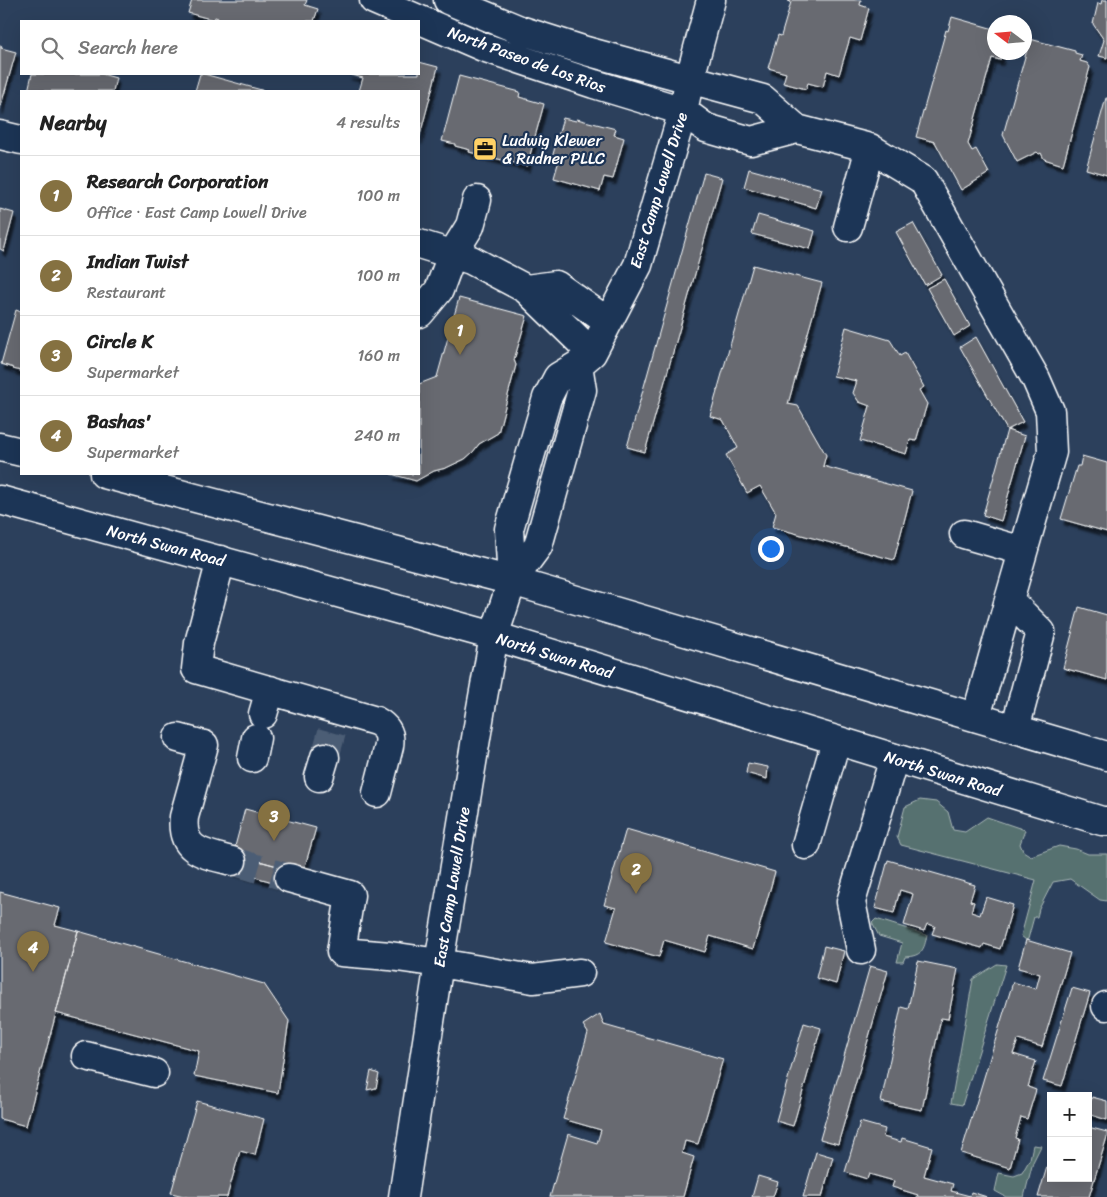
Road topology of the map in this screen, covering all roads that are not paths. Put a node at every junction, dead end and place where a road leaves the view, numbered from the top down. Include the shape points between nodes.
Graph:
1 (374, 0) edge
2 (448, 0) edge
3 (711, 0) edge
4 (729, 0) edge
5 (702, 32) junction
6 (690, 78) junction
7 (682, 111) junction
8 (797, 129) junction
9 (0, 135) edge
10 (20, 140) edge
11 (870, 148) junction
12 (477, 200) dead end
13 (848, 227) dead end
14 (420, 244) edge
15 (452, 255) junction
16 (526, 289) junction
17 (420, 312) dead end
18 (608, 322) junction
19 (585, 359) junction
20 (0, 447) edge
21 (20, 452) edge
22 (108, 475) edge
23 (0, 500) edge
24 (964, 534) dead end
25 (1023, 551) junction
26 (221, 560) junction
27 (512, 580) junction
28 (1009, 600) junction
29 (494, 636) junction
30 (976, 717) junction
31 (1015, 729) junction
32 (178, 738) dead end
33 (836, 741) junction
34 (1107, 756) edge
35 (894, 758) junction
36 (377, 793) dead end
37 (1107, 820) edge
38 (806, 845) dead end
39 (232, 862) tunnel mouth
40 (290, 878) tunnel mouth
41 (861, 950) dead end
42 (439, 963) junction
43 (580, 973) dead end
44 (86, 1056) dead end
45 (154, 1074) dead end
46 (403, 1197) edge

1 - 7 main road, North Paseo de Los Rios via 484,47
2 - 6 main road, North Paseo de Los Rios via 586,52
3 - 5 main road, East Camp Lowell Drive
4 - 5 main road, East Camp Lowell Drive
5 - 6 main road, East Camp Lowell Drive
6 - 7 main road, East Camp Lowell Drive
6 - 8 main road, North Paseo de Los Rios via 763,98
7 - 8 main road, North Paseo de Los Rios via 706,128 751,141
7 - 18 main road, East Camp Lowell Drive via 638,265
8 - 11 main road
9 - 10 main road
11 - 13 main road
11 - 25 main road via 923,180 1036,379 1050,411 1052,452
12 - 15 main road via 470,226
14 - 15 main road
15 - 16 main road via 471,260
15 - 17 main road via 439,290
16 - 18 main road via 556,285
16 - 19 main road
18 - 19 main road, East Camp Lowell Drive
19 - 27 main road, East Camp Lowell Drive via 582,390 538,546
20 - 21 main road
22 - 27 main road
23 - 26 main road, North Swan Road
24 - 25 main road
25 - 28 main road
26 - 29 main road, North Swan Road
26 - 36 main road via 199,643 196,669 260,725 329,744 376,721 384,725 390,740
27 - 29 main road, East Camp Lowell Drive
27 - 30 main road
28 - 30 main road
28 - 31 main road via 1041,632
29 - 33 main road, North Swan Road
29 - 42 main road, East Camp Lowell Drive
30 - 31 main road
31 - 34 main road
32 - 39 main road via 204,745 184,817 184,835 193,849 200,853
33 - 35 main road, North Swan Road
33 - 38 main road
35 - 37 main road, North Swan Road
35 - 41 main road via 850,902
40 - 42 main road via 350,895 341,952
42 - 43 main road via 533,979
42 - 46 main road, East Camp Lowell Drive
44 - 45 main road

